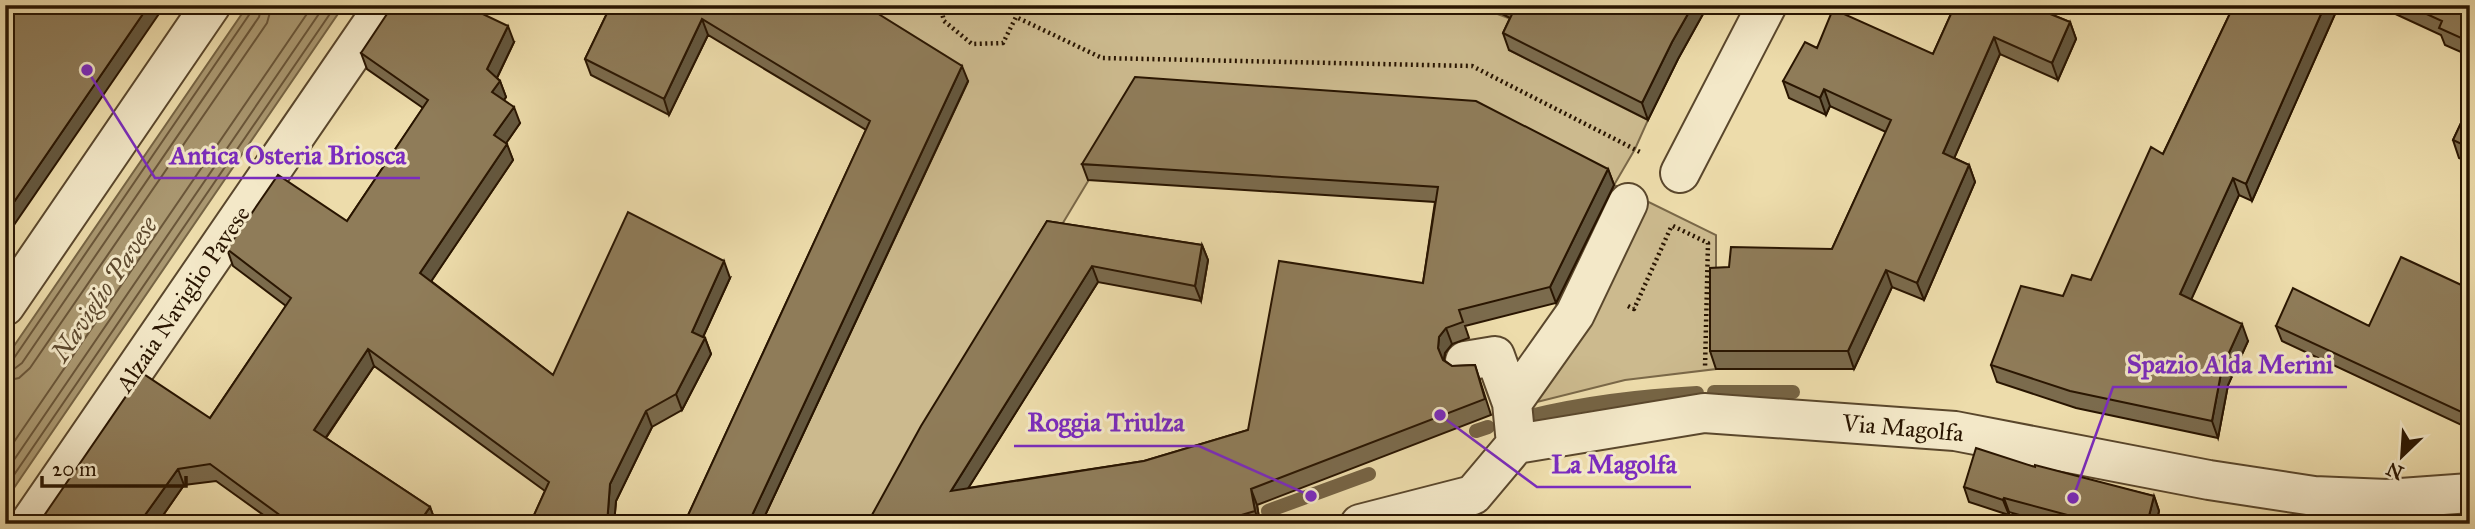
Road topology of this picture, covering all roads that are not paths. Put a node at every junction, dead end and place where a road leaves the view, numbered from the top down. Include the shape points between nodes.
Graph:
1 (211, 5) edge
2 (384, 5) edge
3 (1768, 5) edge
4 (1680, 173) road end
5 (1628, 203) dead end
6 (5, 306) edge
7 (1465, 361) dead end
8 (1512, 403) junction
9 (1516, 444) junction
10 (2470, 494) edge
11 (1476, 510) edge
12 (29, 524) edge
13 (1360, 524) edge

1 - 6 street
2 - 12 street, Alzaia Naviglio Pavese
3 - 4 street
5 - 8 street via 1575,314
7 - 8 street via 1496,356
8 - 9 street
9 - 10 street, Via Magolfa via 1704,413 1955,431 2314,496 2387,499
9 - 11 street
11 - 13 street

